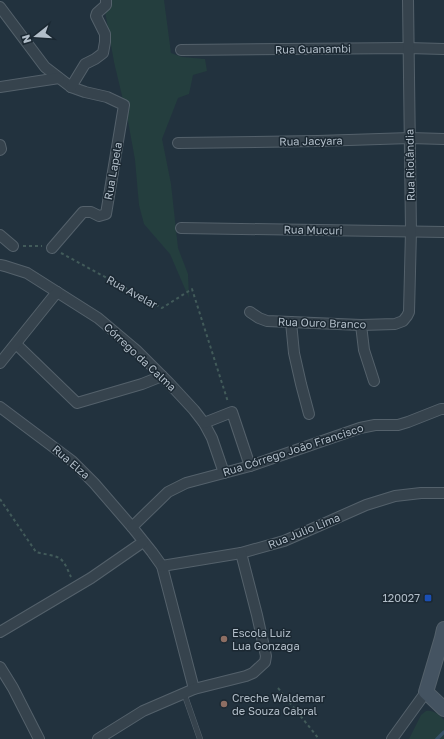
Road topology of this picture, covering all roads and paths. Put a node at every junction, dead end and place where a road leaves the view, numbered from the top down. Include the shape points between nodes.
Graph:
1 (106, 0) edge
2 (408, 0) edge
3 (0, 7) edge
4 (408, 48) junction
5 (444, 49) edge
6 (181, 50) dead end
7 (59, 78) junction
8 (0, 87) edge
9 (71, 87) junction
10 (410, 138) junction
11 (444, 139) edge
12 (178, 143) dead end
13 (0, 145) edge
14 (0, 150) edge
15 (181, 228) dead end
16 (411, 231) junction
17 (444, 232) edge
18 (0, 235) edge
19 (13, 246) joint
20 (52, 248) junction
21 (0, 265) edge
22 (57, 292) junction
23 (250, 312) dead end
24 (291, 322) junction
25 (396, 324) joint
26 (361, 325) junction
27 (16, 344) junction
28 (0, 363) edge
29 (162, 376) junction
30 (374, 381) dead end
31 (1, 409) edge
32 (444, 409) edge
33 (232, 412) junction
34 (310, 414) dead end
35 (204, 423) junction
36 (250, 466) junction
37 (224, 473) junction
38 (444, 493) edge
39 (0, 499) edge
40 (132, 527) junction
41 (143, 542) junction
42 (241, 553) junction
43 (162, 566) junction
44 (77, 586) junction
45 (444, 628) edge
46 (0, 632) edge
47 (0, 667) edge
48 (278, 688) dead end
49 (194, 689) junction
50 (426, 692) junction
51 (184, 693) junction
52 (444, 709) edge
53 (39, 739) edge
54 (98, 739) edge
55 (200, 739) edge
56 (319, 739) edge
57 (392, 739) edge

1 - 9 street via 106,5 96,16 105,34 103,53 85,64
2 - 4 street, Rua Riolândia
3 - 7 street via 45,67
4 - 5 street, Rua Guanambi
4 - 6 street, Rua Guanambi
4 - 10 street, Rua Riolândia
7 - 8 street
7 - 9 street
9 - 20 street, Rua Lapela via 124,104 106,214 98,216 91,212 83,212
10 - 11 street, Rua Jacyara
10 - 12 street, Rua Jacyara
10 - 16 street, Rua Riolândia
13 - 14 street
15 - 16 street, Rua Mucuri
16 - 17 street, Rua Mucuri
16 - 25 street, Rua Riolândia via 409,312 403,321
18 - 19 street
19 - 20 path, Rua Avelar
20 - 33 path, Rua Avelar via 162,308 192,289
21 - 22 street, Córrego da Calma via 27,273
22 - 27 street
22 - 29 street, Córrego da Calma via 98,318
23 - 24 street, Rua Ouro Branco via 267,321
24 - 26 street, Rua Ouro Branco
24 - 34 street via 294,353
25 - 26 street, Rua Ouro Branco
26 - 30 street via 364,350
27 - 28 street
27 - 29 street via 77,403
29 - 35 street, Córrego da Calma
31 - 40 street, Rua Elza via 72,461
32 - 36 street, Rua Córrego João Francisco via 398,425 360,428
33 - 35 street
33 - 36 street
35 - 37 street, Córrego da Calma
36 - 37 street, Rua Córrego João Francisco
37 - 40 street, Rua Córrego João Francisco via 186,483 168,492
38 - 42 street, Rua Julio Lima via 395,496 366,505 284,541
39 - 44 path via 36,552 58,557
40 - 41 street, Rua Elza
41 - 43 street, Rua Elza
41 - 44 street
42 - 43 street, Rua Julio Lima
42 - 49 street via 257,615 265,662 263,666 246,676
43 - 49 street
44 - 46 street
45 - 50 main road
47 - 53 street
48 - 56 path
49 - 51 street
50 - 52 main road
50 - 57 street
51 - 54 street via 143,711
51 - 55 lane

